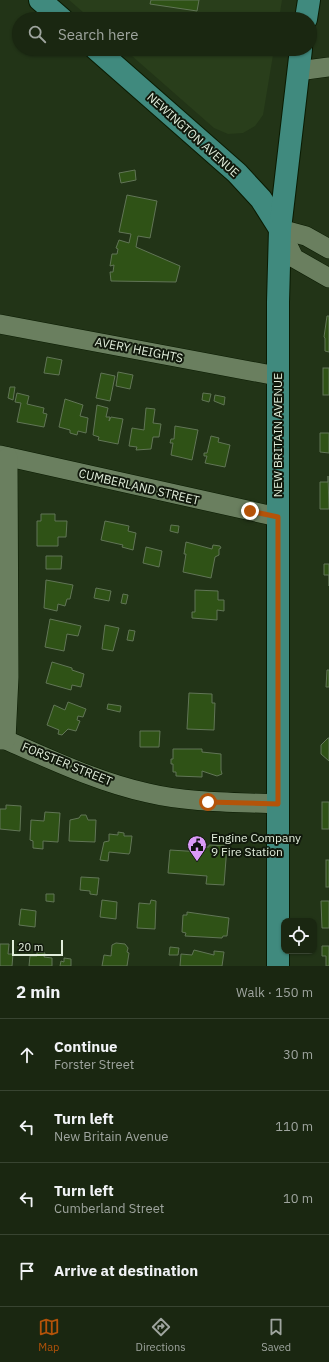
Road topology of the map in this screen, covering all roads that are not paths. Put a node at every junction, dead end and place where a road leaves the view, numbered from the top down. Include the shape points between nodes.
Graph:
1 (40, 0) edge
2 (309, 0) edge
3 (54, 12) edge
4 (307, 12) edge
5 (104, 56) edge
6 (300, 56) edge
7 (329, 67) edge
8 (298, 71) junction
9 (280, 229) junction
10 (329, 249) edge
11 (329, 278) edge
12 (0, 324) edge
13 (277, 376) junction
14 (4, 456) edge
15 (278, 517) junction
16 (3, 740) edge
17 (278, 804) junction
18 (278, 966) edge

1 - 3 main road
2 - 4 main road
5 - 9 main road, NEWINGTON AVENUE via 237,173 261,199
6 - 8 main road, NEW BRITAIN AVENUE
7 - 8 street
8 - 9 main road, NEW BRITAIN AVENUE
9 - 10 street via 306,236
9 - 11 street via 294,258
9 - 13 main road, NEW BRITAIN AVENUE
12 - 13 street, AVERY HEIGHTS
13 - 15 main road, NEW BRITAIN AVENUE
14 - 15 street, CUMBERLAND STREET
14 - 16 street via 9,677
15 - 17 main road, NEW BRITAIN AVENUE
16 - 17 street, FORSTER STREET via 91,776 148,793 208,802
17 - 18 main road, NEW BRITAIN AVENUE

